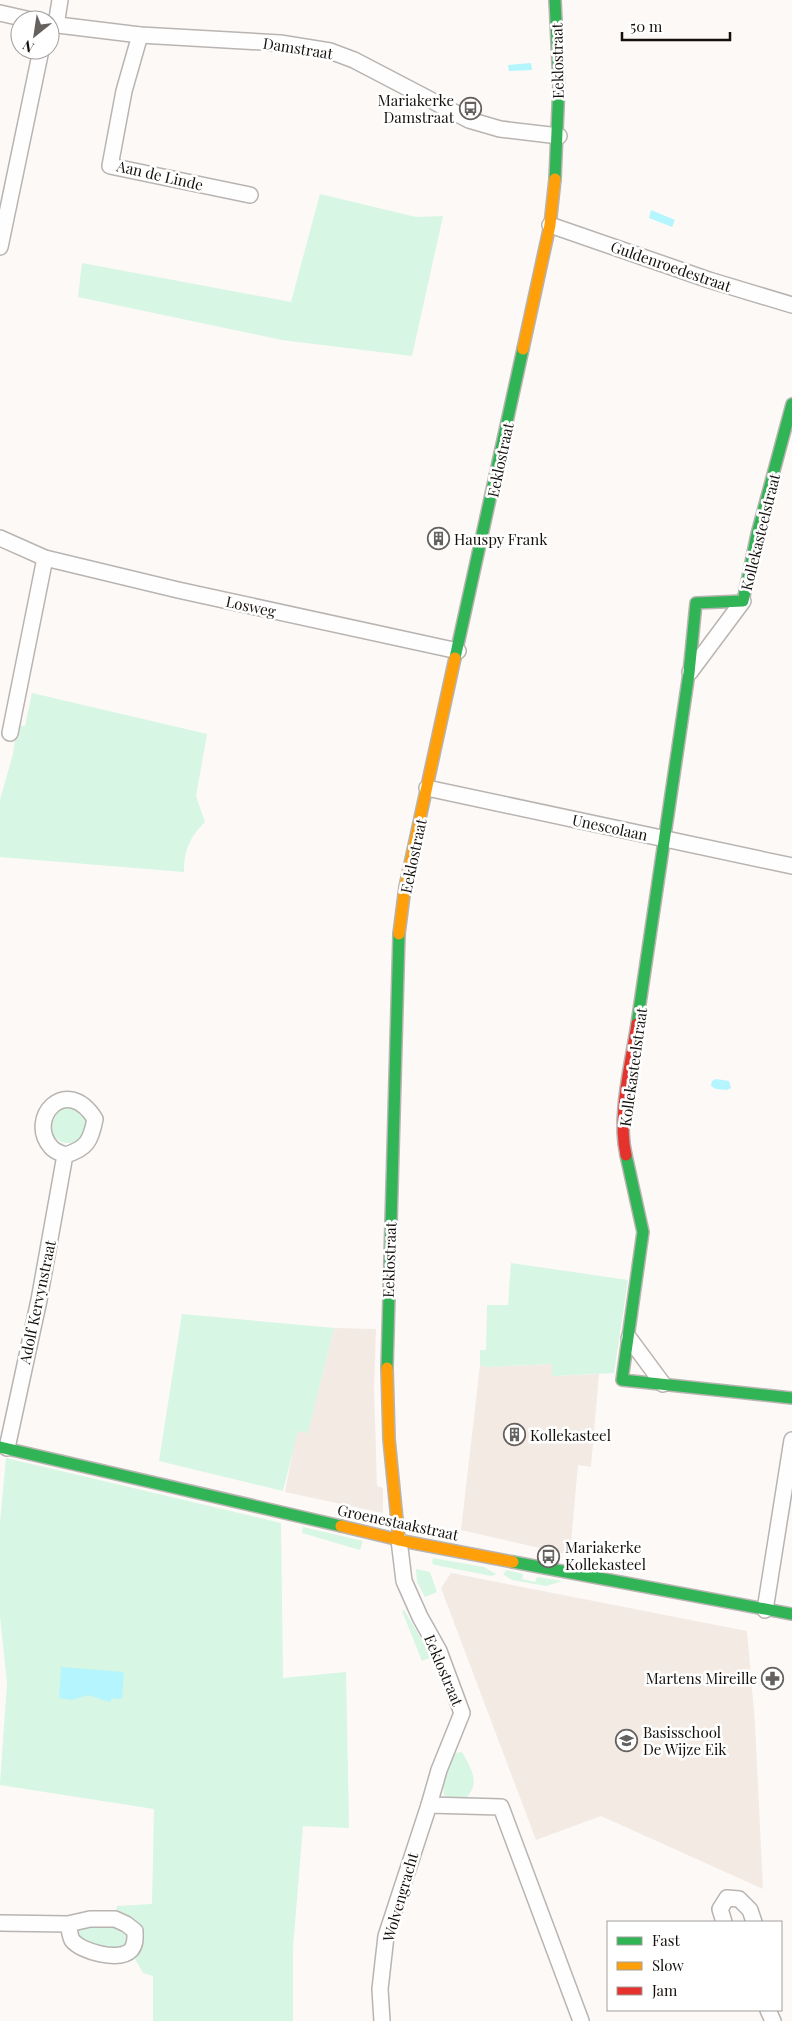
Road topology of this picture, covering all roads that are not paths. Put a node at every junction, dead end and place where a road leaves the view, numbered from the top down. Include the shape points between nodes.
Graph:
1 (554, 0) edge
2 (60, 26) edge
3 (140, 35) junction
4 (39, 60) edge
5 (559, 136) junction
6 (250, 195) dead end
7 (550, 225) junction
8 (0, 247) edge
9 (792, 305) edge
10 (792, 404) edge
11 (0, 538) edge
12 (45, 558) junction
13 (743, 601) junction
14 (458, 652) junction
15 (689, 673) junction
16 (10, 733) dead end
17 (427, 788) junction
18 (665, 839) junction
19 (792, 866) edge
20 (65, 1155) dead end
21 (629, 1338) junction
22 (664, 1384) junction
23 (792, 1398) edge
24 (792, 1440) edge
25 (3, 1447) edge
26 (399, 1540) junction
27 (765, 1610) junction
28 (792, 1614) edge
29 (462, 1713) joint
30 (429, 1805) junction
31 (724, 1921) edge
32 (754, 1921) edge
33 (0, 1923) edge
34 (68, 1924) dead end
35 (382, 2021) edge
36 (581, 2021) edge

1 - 5 street, Eeklostraat
2 - 3 street, Damstraat
3 - 5 street, Damstraat via 280,43 330,51 354,60 469,120 500,129
3 - 6 street, Aan de Linde via 124,91 110,166
4 - 8 street
5 - 7 street, Eeklostraat
7 - 9 street, Guldenroedestraat
7 - 14 street, Eeklostraat
10 - 13 street, Kollekasteelstraat
11 - 12 street, Losweg
12 - 14 street, Losweg
12 - 16 street
13 - 15 street, Kollekasteelstraat
13 - 15 street, Kollekasteelstraat via 696,603
14 - 17 street, Eeklostraat
15 - 18 street, Kollekasteelstraat
17 - 18 street, Unescolaan
17 - 26 street, Eeklostraat via 405,887 397,980 386,1353 389,1439
18 - 19 street, Unescolaan
18 - 21 street, Kollekasteelstraat via 624,1112 624,1142 643,1232
20 - 25 street, Adolf Kervynstraat via 39,1300
21 - 22 street
21 - 22 street, Kollekasteelstraat via 622,1380
22 - 23 street, Kollekasteelstraat
24 - 27 street
25 - 26 street, Groenestaakstraat
26 - 27 street, Groenestaakstraat
26 - 29 street, Eeklostraat via 404,1582 439,1651
27 - 28 street, Groenestaakstraat
29 - 30 street, Wolvengracht
30 - 35 street, Wolvengracht via 386,1936 380,1989
30 - 36 street via 500,1807
31 - 32 street via 720,1909 727,1898 739,1898 750,1910
33 - 34 street

